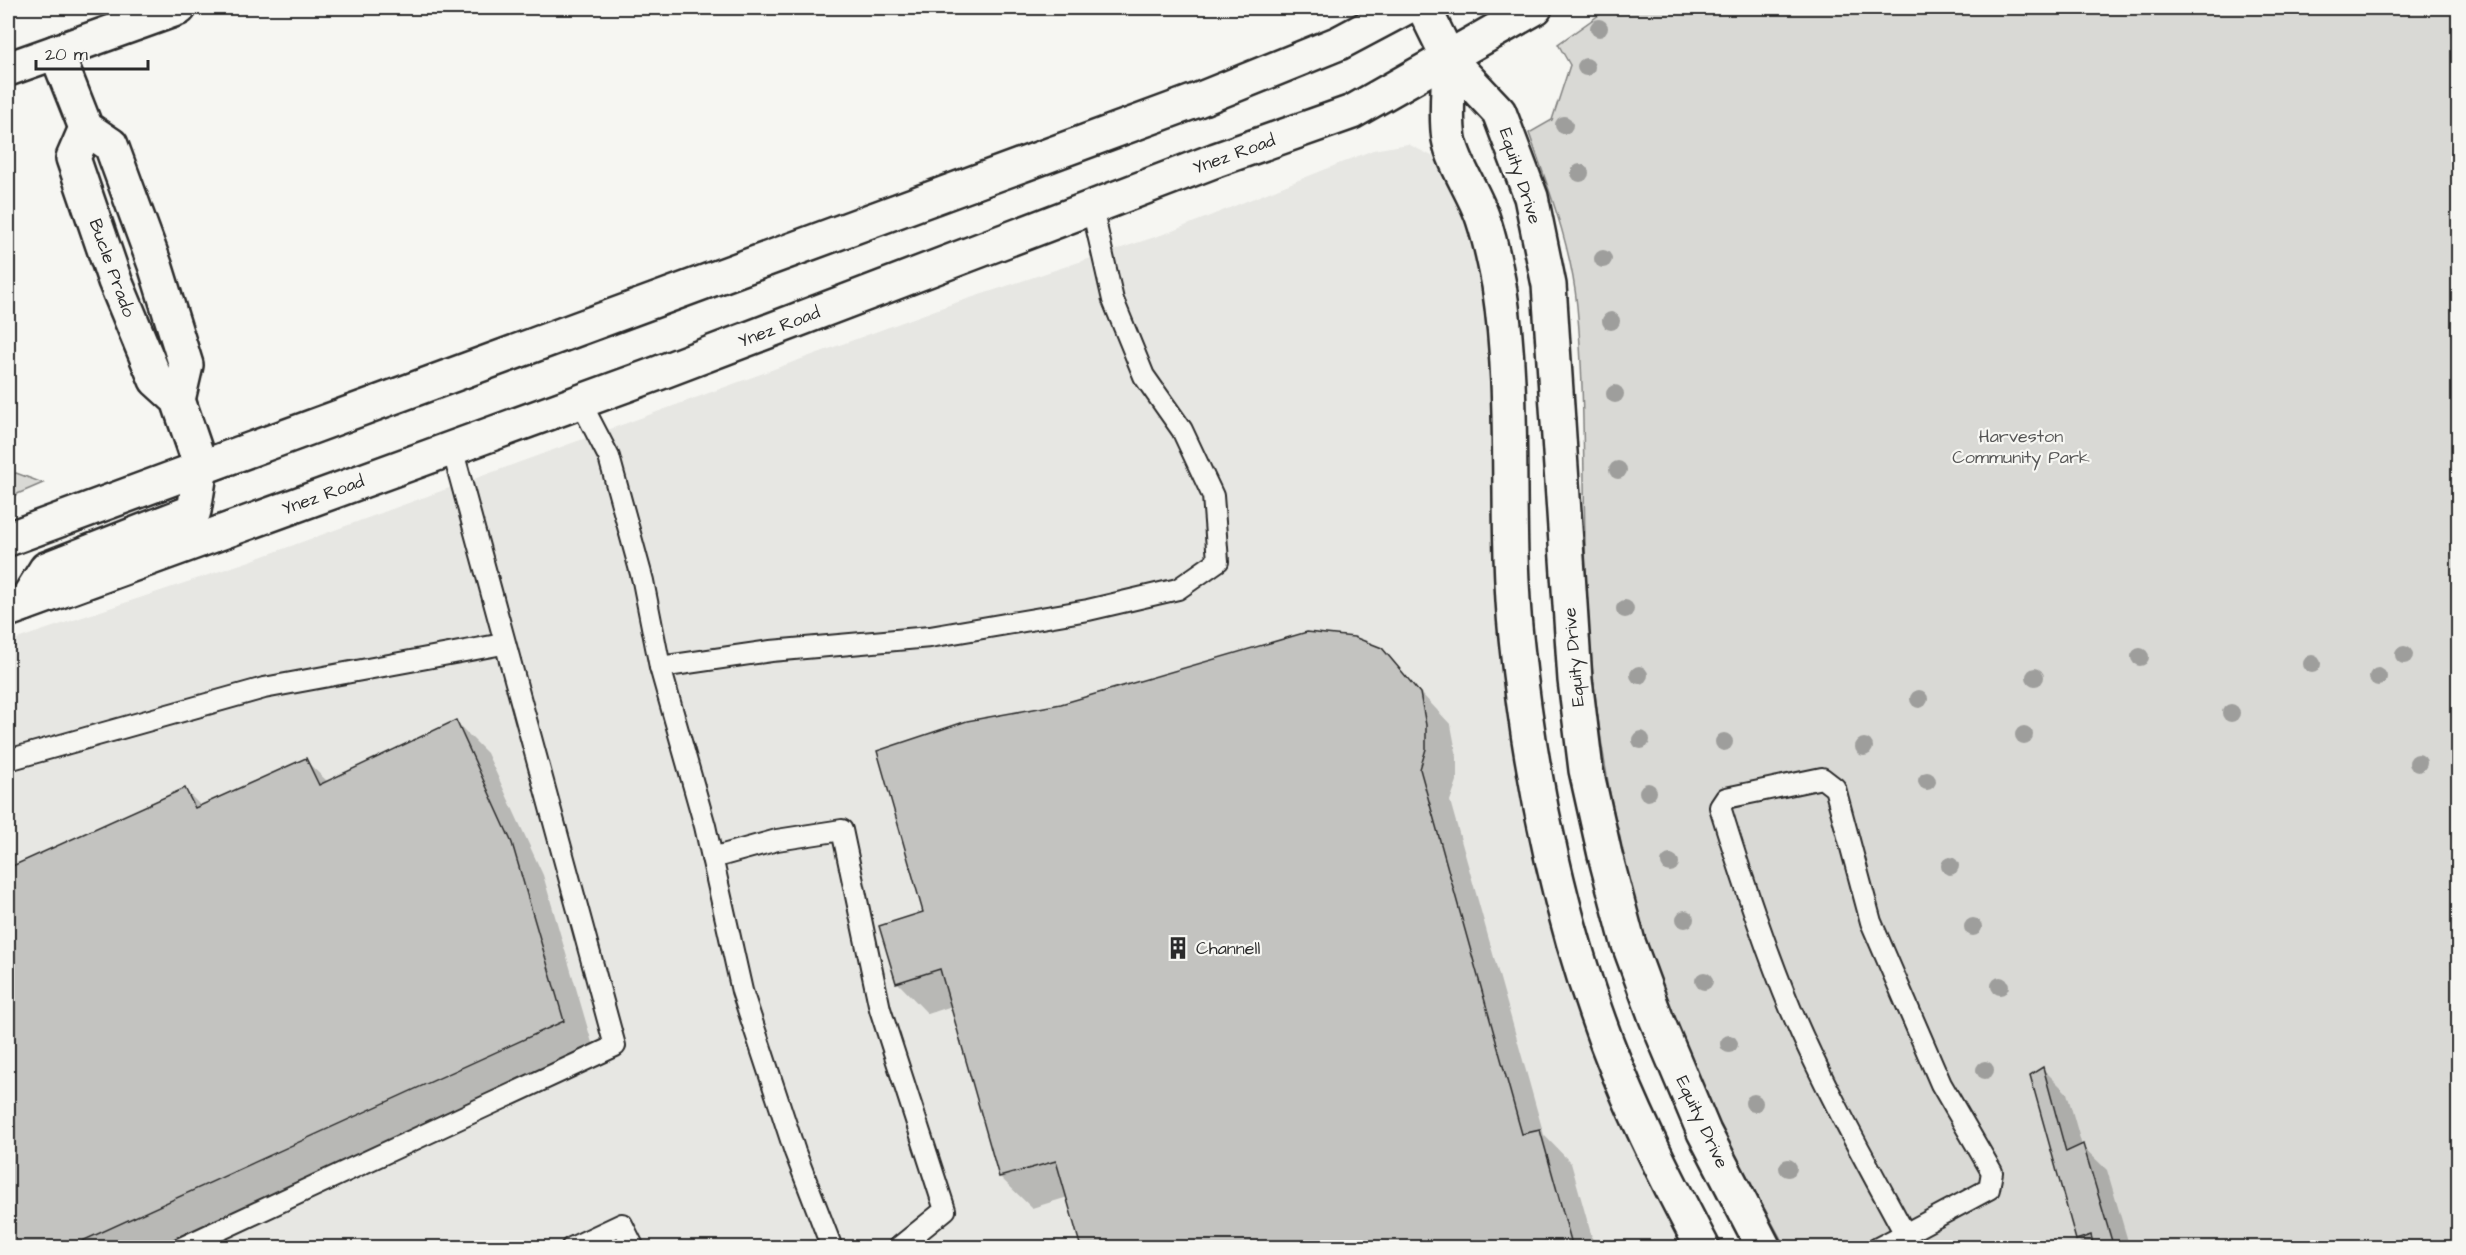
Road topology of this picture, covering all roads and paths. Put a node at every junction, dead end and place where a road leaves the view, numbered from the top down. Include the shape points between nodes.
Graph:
1 (179, 8) edge
2 (1406, 8) edge
3 (1424, 8) edge
4 (1535, 8) edge
5 (56, 52) junction
6 (1449, 59) junction
7 (8, 69) edge
8 (86, 128) junction
9 (125, 184) junction
10 (87, 199) junction
11 (1092, 208) junction
12 (155, 266) junction
13 (115, 281) junction
14 (178, 400) junction
15 (580, 401) junction
16 (452, 448) junction
17 (201, 467) junction
18 (8, 539) edge
19 (16, 607) edge
20 (503, 644) junction
21 (660, 667) junction
22 (8, 760) edge
23 (712, 858) junction
24 (1908, 1241) edge
25 (181, 1248) edge
26 (571, 1248) edge
27 (634, 1248) edge
28 (832, 1248) edge
29 (898, 1248) edge
30 (1703, 1248) edge
31 (1764, 1248) edge
32 (1878, 1248) edge

1 - 5 street
2 - 17 street via 1339,43 1198,100
3 - 6 street, Equity Drive
4 - 6 street, Ynez Road
5 - 7 street
5 - 8 street
6 - 11 street, Ynez Road via 1352,112
6 - 30 street, Equity Drive via 1449,141 1483,219 1498,286 1510,410 1515,636 1525,716 1557,877 1616,1067 1659,1165
6 - 31 street, Equity Drive via 1499,112 1531,197 1549,285 1575,680 1586,770 1628,942 1704,1132
8 - 9 street via 111,145
8 - 10 street, Bucle Prado via 73,158
9 - 10 street
9 - 12 street
10 - 13 street, Bucle Prado
11 - 15 street, Ynez Road
11 - 21 lane via 1113,300 1144,376 1182,430 1213,496 1218,561 1178,589 1088,610 930,637 771,651
12 - 13 street
12 - 14 street via 186,365
13 - 14 street, Bucle Prado via 156,380
14 - 17 street, Bucle Prado
15 - 16 street, Ynez Road
15 - 21 lane via 609,457 643,581
16 - 19 street, Ynez Road
16 - 20 lane
17 - 18 street
17 - 19 street via 194,511 46,570
20 - 22 lane via 264,688
20 - 25 lane via 615,1046
21 - 23 lane
23 - 28 lane via 742,991 795,1152
23 - 29 lane via 777,840 842,830 880,1009 945,1210
24 - 24 lane via 1792,1011 1720,807 1726,798 1822,778 1835,788 1871,922 1941,1084 1992,1172 1989,1189
24 - 32 lane
26 - 27 lane via 622,1224

